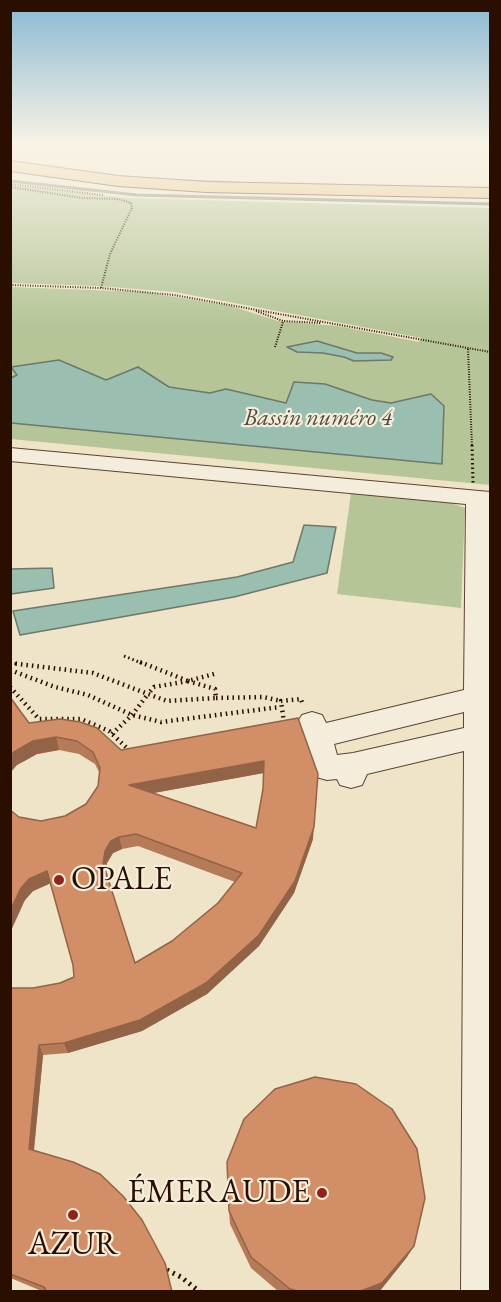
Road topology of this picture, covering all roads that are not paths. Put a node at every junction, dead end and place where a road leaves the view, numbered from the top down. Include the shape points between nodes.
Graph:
1 (10, 454) edge
2 (480, 494) edge
3 (478, 698) junction
4 (478, 736) junction
5 (485, 1272) edge

1 - 2 street
2 - 3 street
3 - 4 street
3 - 4 street via 317,729 327,768 352,771
4 - 5 street

